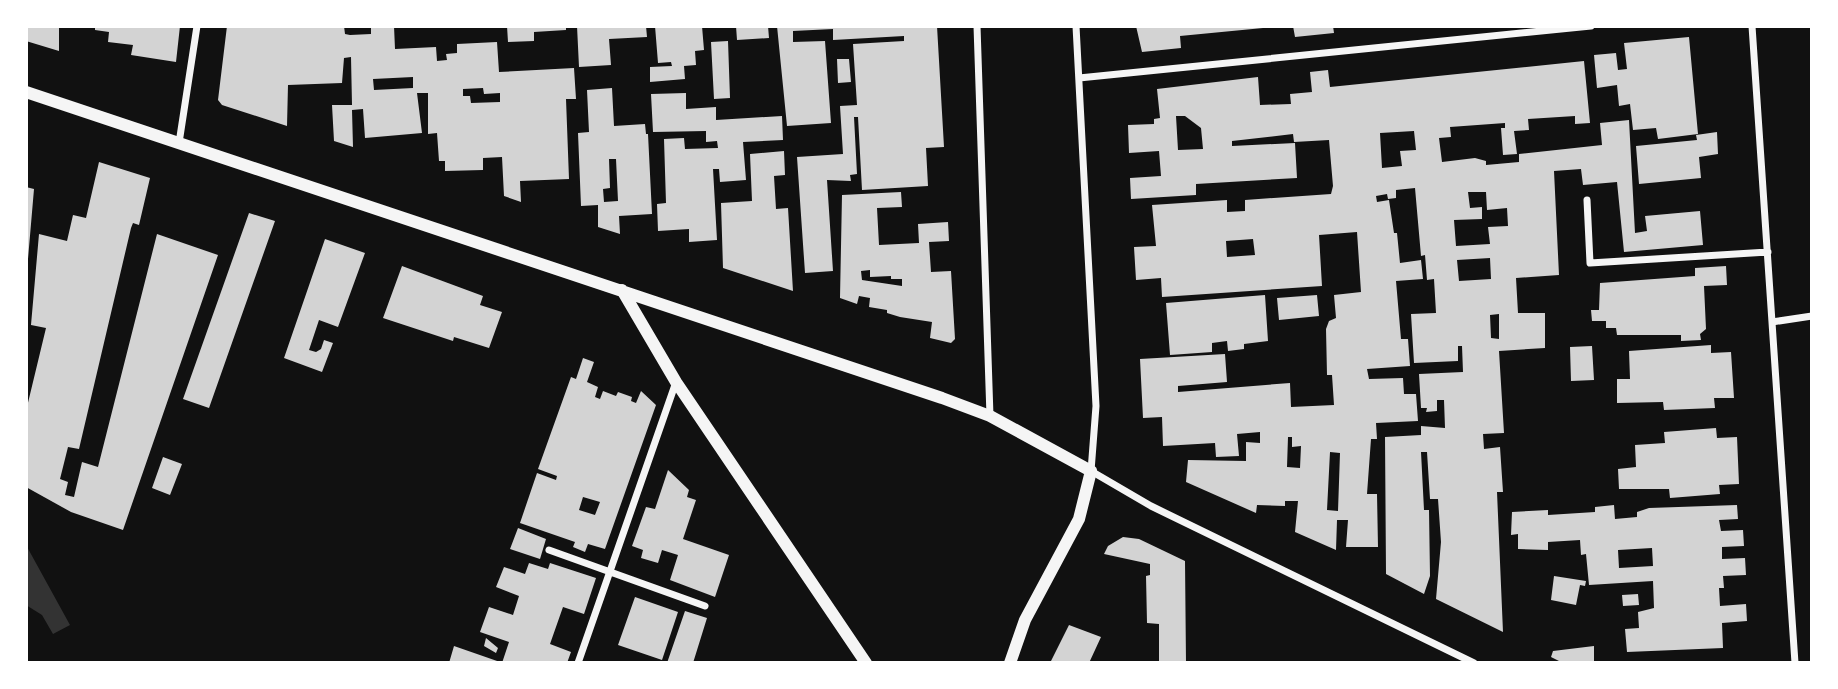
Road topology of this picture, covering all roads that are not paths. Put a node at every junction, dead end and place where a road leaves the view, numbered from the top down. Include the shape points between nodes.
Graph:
1 (197, 26) edge
2 (977, 26) edge
3 (1076, 26) edge
4 (1591, 26) edge
5 (1752, 26) edge
6 (1079, 78) junction
7 (26, 92) edge
8 (179, 143) junction
9 (1587, 200) dead end
10 (1768, 252) junction
11 (622, 290) junction
12 (1812, 316) edge
13 (1772, 323) junction
14 (676, 382) junction
15 (990, 416) junction
16 (1091, 471) junction
17 (549, 550) dead end
18 (610, 572) junction
19 (705, 606) dead end
20 (578, 663) edge
21 (866, 663) edge
22 (1010, 663) edge
23 (1474, 663) edge
24 (1795, 663) edge

1 - 8 street
2 - 15 street
3 - 6 street
4 - 6 street
5 - 10 street
6 - 16 street via 1096,406
7 - 8 street
8 - 11 street
9 - 10 street via 1590,263
10 - 13 street
11 - 14 street
11 - 15 street
12 - 13 street
13 - 24 street
14 - 18 street
14 - 21 street
15 - 16 street
16 - 22 street via 1079,519 1025,620
16 - 23 street via 1152,506
17 - 18 street
18 - 19 street
18 - 20 street

